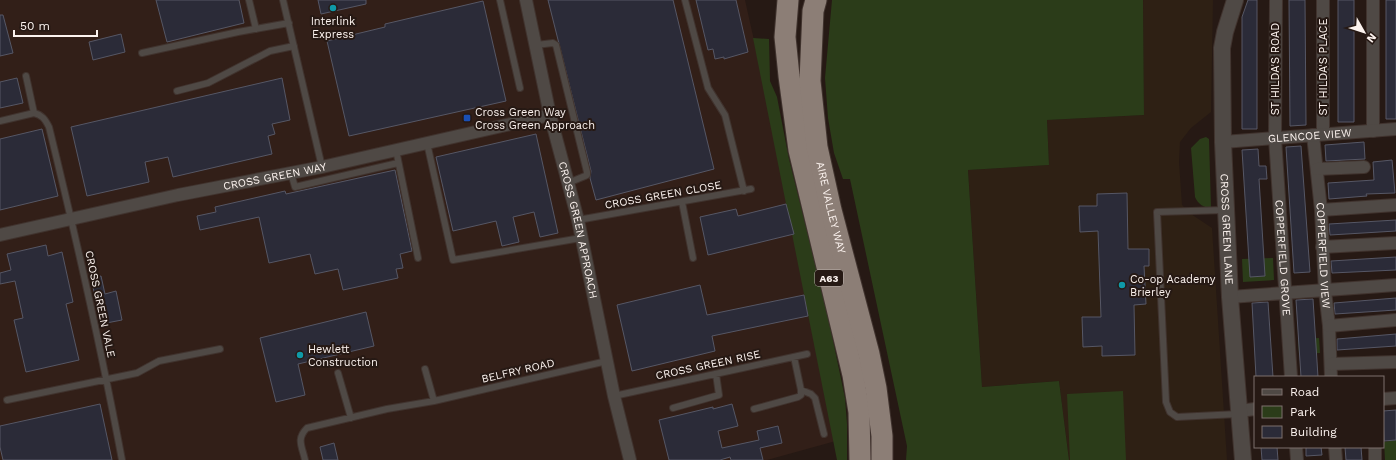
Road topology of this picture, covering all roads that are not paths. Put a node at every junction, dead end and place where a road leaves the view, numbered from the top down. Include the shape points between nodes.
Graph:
1 (249, 0) edge
2 (283, 0) edge
3 (500, 0) edge
4 (526, 0) edge
5 (685, 0) edge
6 (788, 0) edge
7 (816, 0) edge
8 (1235, 0) edge
9 (1276, 0) edge
10 (1323, 0) edge
11 (1373, 0) edge
12 (289, 23) junction
13 (256, 29) junction
14 (536, 45) junction
15 (294, 46) junction
16 (142, 53) dead end
17 (26, 76) dead end
18 (520, 88) dead end
19 (177, 91) dead end
20 (34, 112) junction
21 (550, 115) junction
22 (0, 121) edge
23 (1396, 129) edge
24 (1373, 131) junction
25 (1318, 135) junction
26 (1275, 138) junction
27 (1224, 142) junction
28 (427, 143) junction
29 (396, 150) junction
30 (398, 163) junction
31 (322, 167) junction
32 (1364, 167) dead end
33 (1318, 169) junction
34 (291, 173) junction
35 (568, 183) junction
36 (751, 189) dead end
37 (744, 190) junction
38 (682, 202) junction
39 (1396, 205) edge
40 (1226, 210) junction
41 (1321, 210) junction
42 (71, 219) junction
43 (578, 220) junction
44 (0, 235) edge
45 (581, 238) junction
46 (1396, 243) edge
47 (1322, 247) junction
48 (418, 258) dead end
49 (693, 258) dead end
50 (1396, 285) edge
51 (1325, 291) junction
52 (1285, 294) junction
53 (1230, 298) junction
54 (1396, 320) edge
55 (1329, 326) junction
56 (220, 349) dead end
57 (807, 354) dead end
58 (794, 357) junction
59 (607, 361) junction
60 (1396, 362) edge
61 (1331, 364) junction
62 (425, 369) dead end
63 (338, 373) dead end
64 (716, 374) junction
65 (1291, 376) edge
66 (1331, 376) edge
67 (106, 379) junction
68 (801, 390) junction
69 (614, 396) junction
70 (7, 400) dead end
71 (434, 401) junction
72 (673, 408) dead end
73 (754, 409) dead end
74 (1245, 411) edge
75 (351, 418) junction
76 (824, 434) dead end
77 (1296, 448) edge
78 (1335, 448) edge
79 (1375, 448) edge
80 (122, 460) edge
81 (305, 460) edge
82 (630, 460) edge
83 (860, 460) edge
84 (882, 460) edge
85 (1243, 460) edge
86 (1297, 460) edge
87 (1336, 460) edge
88 (1375, 460) edge

1 - 13 lane
2 - 12 lane
3 - 18 lane
4 - 14 street, CROSS GREEN APPROACH
5 - 37 lane via 708,88 725,115
6 - 83 highway, AIRE VALLEY WAY / A63 via 785,37 799,150 853,375 859,412
7 - 84 highway, AIRE VALLEY WAY / A63 via 813,11 810,81 817,147 869,354 882,436
8 - 27 street, CROSS GREEN LANE via 1222,48
9 - 26 street, ST HILDA'S ROAD
10 - 25 street, ST HILDA'S PLACE
11 - 24 street
12 - 13 lane
12 - 15 lane
13 - 16 lane
14 - 21 street, CROSS GREEN APPROACH
14 - 35 lane via 553,43 556,46 587,172 587,175
15 - 19 lane via 270,51 208,83
15 - 31 lane
17 - 20 lane
20 - 22 lane
20 - 42 lane, CROSS GREEN VALE via 44,118 49,126
21 - 28 street, CROSS GREEN WAY
21 - 35 street, CROSS GREEN APPROACH
23 - 24 street, GLENCOE VIEW
24 - 25 street, GLENCOE VIEW
25 - 26 street, GLENCOE VIEW
25 - 33 street, COPPERFIELD VIEW
26 - 27 street, GLENCOE VIEW
26 - 52 street, COPPERFIELD GROVE
27 - 40 street, CROSS GREEN LANE
28 - 29 street, CROSS GREEN WAY
28 - 45 lane via 453,260
29 - 30 lane
29 - 31 street, CROSS GREEN WAY
30 - 34 lane via 295,187
30 - 48 lane
31 - 34 street, CROSS GREEN WAY
32 - 33 street
33 - 41 street, COPPERFIELD VIEW
34 - 42 street, CROSS GREEN WAY
35 - 43 street, CROSS GREEN APPROACH
36 - 37 lane, CROSS GREEN CLOSE
37 - 38 lane, CROSS GREEN CLOSE
38 - 43 lane, CROSS GREEN CLOSE
38 - 49 lane
39 - 41 street
40 - 53 street, CROSS GREEN LANE
40 - 74 lane via 1157,212 1166,402 1170,412 1177,417
41 - 47 street, COPPERFIELD VIEW
42 - 44 street, CROSS GREEN WAY
42 - 67 lane, CROSS GREEN VALE
43 - 45 street, CROSS GREEN APPROACH
45 - 59 street, CROSS GREEN APPROACH
46 - 47 street
47 - 51 street, COPPERFIELD VIEW
50 - 51 street
51 - 52 street
51 - 55 street, COPPERFIELD VIEW
52 - 53 street
52 - 65 street, COPPERFIELD GROVE
53 - 74 street, CROSS GREEN LANE
54 - 55 street
55 - 61 street, COPPERFIELD VIEW
56 - 67 lane via 159,361 142,371
57 - 58 lane, CROSS GREEN RISE
58 - 64 lane, CROSS GREEN RISE
58 - 68 lane
59 - 69 street, CROSS GREEN APPROACH
59 - 71 lane, BELFRY ROAD
60 - 61 street
61 - 66 street, COPPERFIELD VIEW
62 - 71 lane
63 - 75 lane
64 - 69 lane, CROSS GREEN RISE
64 - 72 lane via 719,395
67 - 70 lane
67 - 80 lane, CROSS GREEN VALE
68 - 73 lane via 798,397
68 - 76 lane via 816,398
69 - 82 street, CROSS GREEN APPROACH
71 - 75 lane, BELFRY ROAD
74 - 85 street, CROSS GREEN LANE
75 - 81 lane, BELFRY ROAD via 307,428 300,440
77 - 86 street
78 - 87 street
79 - 88 street

